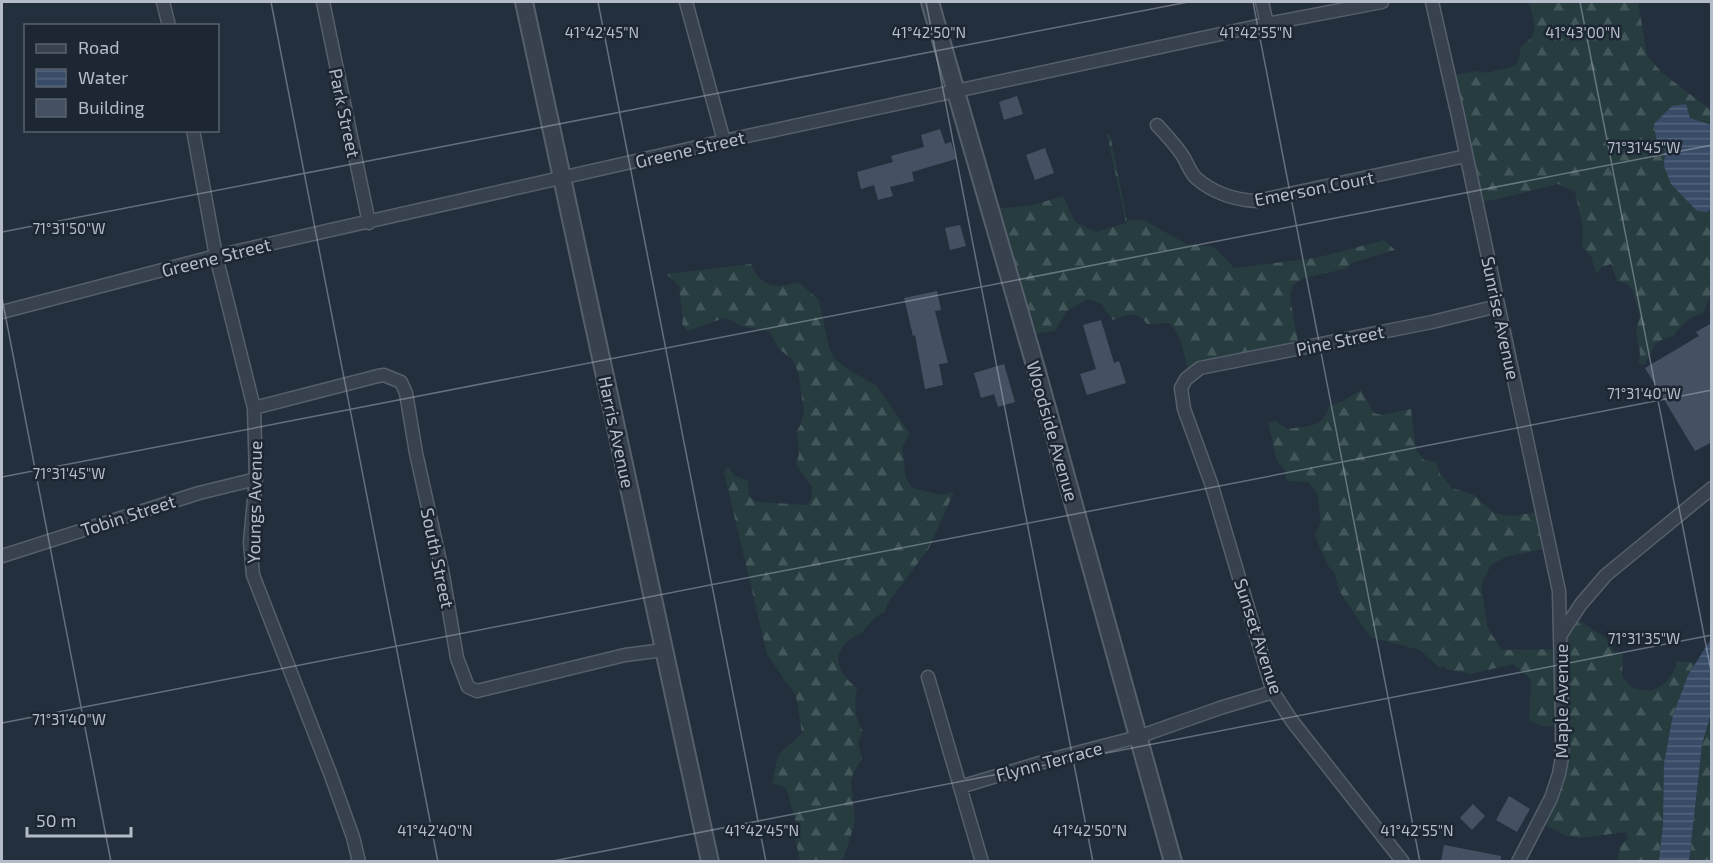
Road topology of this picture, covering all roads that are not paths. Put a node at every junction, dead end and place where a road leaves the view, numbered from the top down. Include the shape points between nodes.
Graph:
1 (164, 2) edge
2 (323, 2) edge
3 (524, 2) edge
4 (686, 2) edge
5 (930, 2) edge
6 (1262, 2) edge
7 (1382, 2) edge
8 (1432, 2) edge
9 (169, 24) edge
10 (1267, 24) junction
11 (956, 92) junction
12 (1157, 124) dead end
13 (192, 132) edge
14 (724, 141) junction
15 (1466, 156) junction
16 (563, 178) junction
17 (369, 223) junction
18 (216, 256) junction
19 (1498, 306) junction
20 (2, 312) edge
21 (1186, 379) joint
22 (254, 408) junction
23 (256, 479) junction
24 (1712, 488) edge
25 (2, 556) edge
26 (1560, 636) junction
27 (664, 650) junction
28 (928, 677) dead end
29 (1273, 692) junction
30 (1138, 737) junction
31 (960, 787) junction
32 (359, 861) edge
33 (710, 861) edge
34 (982, 861) edge
35 (1173, 861) edge
36 (1403, 861) edge
37 (1518, 861) edge

1 - 9 street
2 - 17 street, Park Street
3 - 16 street, Harris Avenue
4 - 14 street
5 - 11 street, Woodside Avenue
6 - 10 street
7 - 10 street, Greene Street
8 - 15 street, Sunrise Avenue
10 - 11 street, Greene Street
11 - 14 street, Greene Street
11 - 30 street, Woodside Avenue
12 - 15 street, Emerson Court via 1197,178 1242,201 1279,197
13 - 18 street, Youngs Avenue
14 - 16 street, Greene Street
15 - 19 street, Sunrise Avenue
16 - 17 street, Greene Street
16 - 27 street, Harris Avenue
17 - 18 street, Greene Street
18 - 20 street, Greene Street
18 - 22 street, Youngs Avenue
19 - 21 street, Pine Street via 1200,368
19 - 26 street, Sunrise Avenue via 1559,591
21 - 29 street, Sunset Avenue via 1181,388 1184,409 1211,483
22 - 23 street, Youngs Avenue
22 - 27 street, South Street via 378,376 401,382 458,658 468,687 477,691 625,655
23 - 25 street, Tobin Street via 199,493
23 - 32 street, Youngs Avenue via 250,542 253,575 330,773
24 - 26 street, Maple Avenue via 1606,575
26 - 37 street, Maple Avenue via 1559,774
27 - 33 street, Harris Avenue
28 - 31 street
29 - 30 street, Flynn Terrace
29 - 36 street, Sunset Avenue
30 - 31 street, Flynn Terrace
30 - 35 street, Woodside Avenue
31 - 34 street

